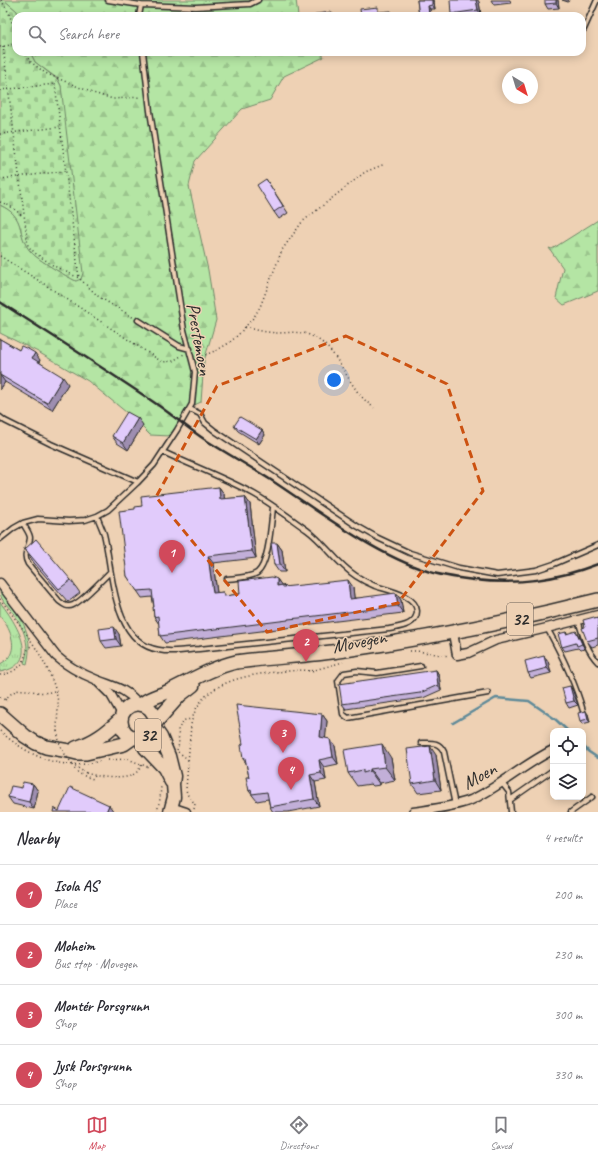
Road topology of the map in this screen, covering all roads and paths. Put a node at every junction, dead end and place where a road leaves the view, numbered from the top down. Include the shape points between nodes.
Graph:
1 (1, 0) edge
2 (108, 0) edge
3 (258, 0) edge
4 (597, 0) edge
5 (141, 5) junction
6 (140, 12) edge
7 (12, 23) edge
8 (586, 25) edge
9 (12, 45) edge
10 (3, 46) junction
11 (0, 47) edge
12 (26, 56) edge
13 (143, 56) edge
14 (58, 77) junction
15 (55, 84) junction
16 (9, 89) junction
17 (0, 90) edge
18 (148, 96) junction
19 (60, 127) junction
20 (14, 133) junction
21 (0, 134) edge
22 (385, 164) dead end
23 (66, 171) junction
24 (19, 176) junction
25 (0, 179) edge
26 (0, 202) edge
27 (24, 218) junction
28 (0, 256) edge
29 (79, 278) junction
30 (138, 320) joint
31 (245, 327) junction
32 (190, 349) junction
33 (192, 360) junction
34 (374, 408) dead end
35 (190, 409) junction
36 (0, 417) edge
37 (162, 452) junction
38 (138, 482) junction
39 (274, 508) junction
40 (97, 516) junction
41 (23, 523) junction
42 (0, 539) edge
43 (598, 545) edge
44 (110, 572) junction
45 (227, 579) dead end
46 (0, 584) edge
47 (0, 599) edge
48 (598, 600) edge
49 (598, 615) edge
50 (578, 620) junction
51 (547, 628) junction
52 (453, 632) junction
53 (32, 645) junction
54 (404, 651) dead end
55 (457, 655) junction
56 (345, 662) dead end
57 (598, 662) edge
58 (421, 666) dead end
59 (208, 672) junction
60 (0, 675) edge
61 (96, 680) junction
62 (55, 691) junction
63 (488, 693) dead end
64 (0, 696) edge
65 (5, 700) junction
66 (7, 701) dead end
67 (140, 704) junction
68 (582, 711) edge
69 (0, 714) edge
70 (122, 716) junction
71 (192, 719) junction
72 (155, 725) junction
73 (137, 738) junction
74 (421, 743) dead end
75 (69, 751) junction
76 (550, 752) edge
77 (188, 761) junction
78 (73, 765) dead end
79 (152, 769) dead end
80 (550, 772) edge
81 (95, 776) junction
82 (160, 780) dead end
83 (501, 782) junction
84 (173, 784) junction
85 (592, 797) dead end
86 (510, 800) junction
87 (455, 805) junction
88 (194, 809) dead end
89 (171, 810) edge
90 (444, 810) edge
91 (423, 811) edge
92 (157, 812) edge
93 (186, 812) edge
94 (414, 812) edge
95 (511, 812) edge
96 (571, 812) edge

1 - 7 path
2 - 5 lane
3 - 5 lane via 250,4 196,7
4 - 8 lane
5 - 6 lane
9 - 10 path
10 - 11 path
10 - 16 path
12 - 14 path via 38,68
13 - 18 lane, Prestemoen
14 - 15 path
14 - 18 path via 104,97 124,99
15 - 16 path
15 - 19 path
16 - 17 path
16 - 20 path
18 - 32 lane, Prestemoen via 184,330
19 - 20 path
19 - 23 path
20 - 21 path
20 - 24 path
22 - 31 path via 365,172 302,222 282,250 260,306
23 - 24 path
23 - 29 path
24 - 25 path
24 - 27 path
26 - 27 path
27 - 29 path via 27,242 31,250 54,266
28 - 32 path via 162,362 174,362
29 - 30 path via 99,296
30 - 32 lane via 179,346
31 - 33 path via 229,343
31 - 34 path via 263,332 307,334 319,340 340,363 360,395
32 - 33 lane, Prestemoen
33 - 35 lane, Prestemoen via 195,372 194,395
35 - 37 lane, Prestemoen
35 - 43 lane via 200,414 215,432 357,526 410,553 459,568 497,575 536,570
36 - 38 lane via 52,444
37 - 38 lane, Prestemoen
37 - 39 lane via 254,495
38 - 40 lane, Prestemoen via 108,510
39 - 44 lane via 309,532 357,577 410,600 415,605 416,616 406,626 389,629 199,649 159,650 142,644 129,630 118,607
39 - 45 lane via 261,569 249,576
40 - 41 lane, Prestemoen via 85,520 38,519
40 - 44 lane via 104,533
41 - 42 lane, Prestemoen
41 - 44 lane via 30,539 25,559 65,605 72,606 78,602
46 - 61 street via 56,656 72,668
47 - 53 path via 22,627
48 - 52 main road, Movegen / 32
49 - 50 street
50 - 51 street
50 - 57 lane via 587,647
51 - 55 street via 496,640 468,653
51 - 68 lane via 570,674
52 - 55 street
52 - 59 main road, Movegen / 32 via 338,651 236,662
53 - 60 path via 17,668
53 - 62 path via 48,671
54 - 55 path, Movegen
56 - 71 path, Movegen via 311,671 254,674 230,681 213,690 200,703
58 - 63 lane via 377,673 344,673 338,681 343,714 348,718
59 - 67 main road, Movegen / 32
59 - 72 main road, Movegen / 32 via 180,695
61 - 67 street via 125,691
61 - 70 street via 111,695
62 - 65 path via 46,693 16,690
62 - 81 path, bridge via 58,704 57,731 65,755 74,765
64 - 65 path
65 - 66 path
67 - 70 main road, 32 via 128,706
67 - 72 main road, 32 via 151,709
69 - 75 main road, 32 via 36,743
70 - 73 main road, 32 via 121,724 126,732
70 - 75 main road, 32 via 95,741
71 - 77 path, Movegen
71 - 77 path, Movegen via 185,720 178,729 179,744 176,751
72 - 73 main road, 32 via 148,735
72 - 84 main road via 169,756 174,776
73 - 75 main road, 32 via 124,744 86,753
73 - 84 main road via 164,768
74 - 87 lane via 435,743 442,747
76 - 83 street, Moen
77 - 88 path, Movegen via 186,789 195,804
78 - 81 path via 77,773 93,779
79 - 81 path via 142,764 136,773 130,776
80 - 86 lane
82 - 92 path via 161,792
83 - 86 lane via 509,792
83 - 87 street, Moen via 470,800
84 - 89 main road
85 - 96 lane
86 - 95 lane
87 - 90 street, Moen
89 - 93 street
90 - 91 street, Moen
91 - 94 street, Moen

